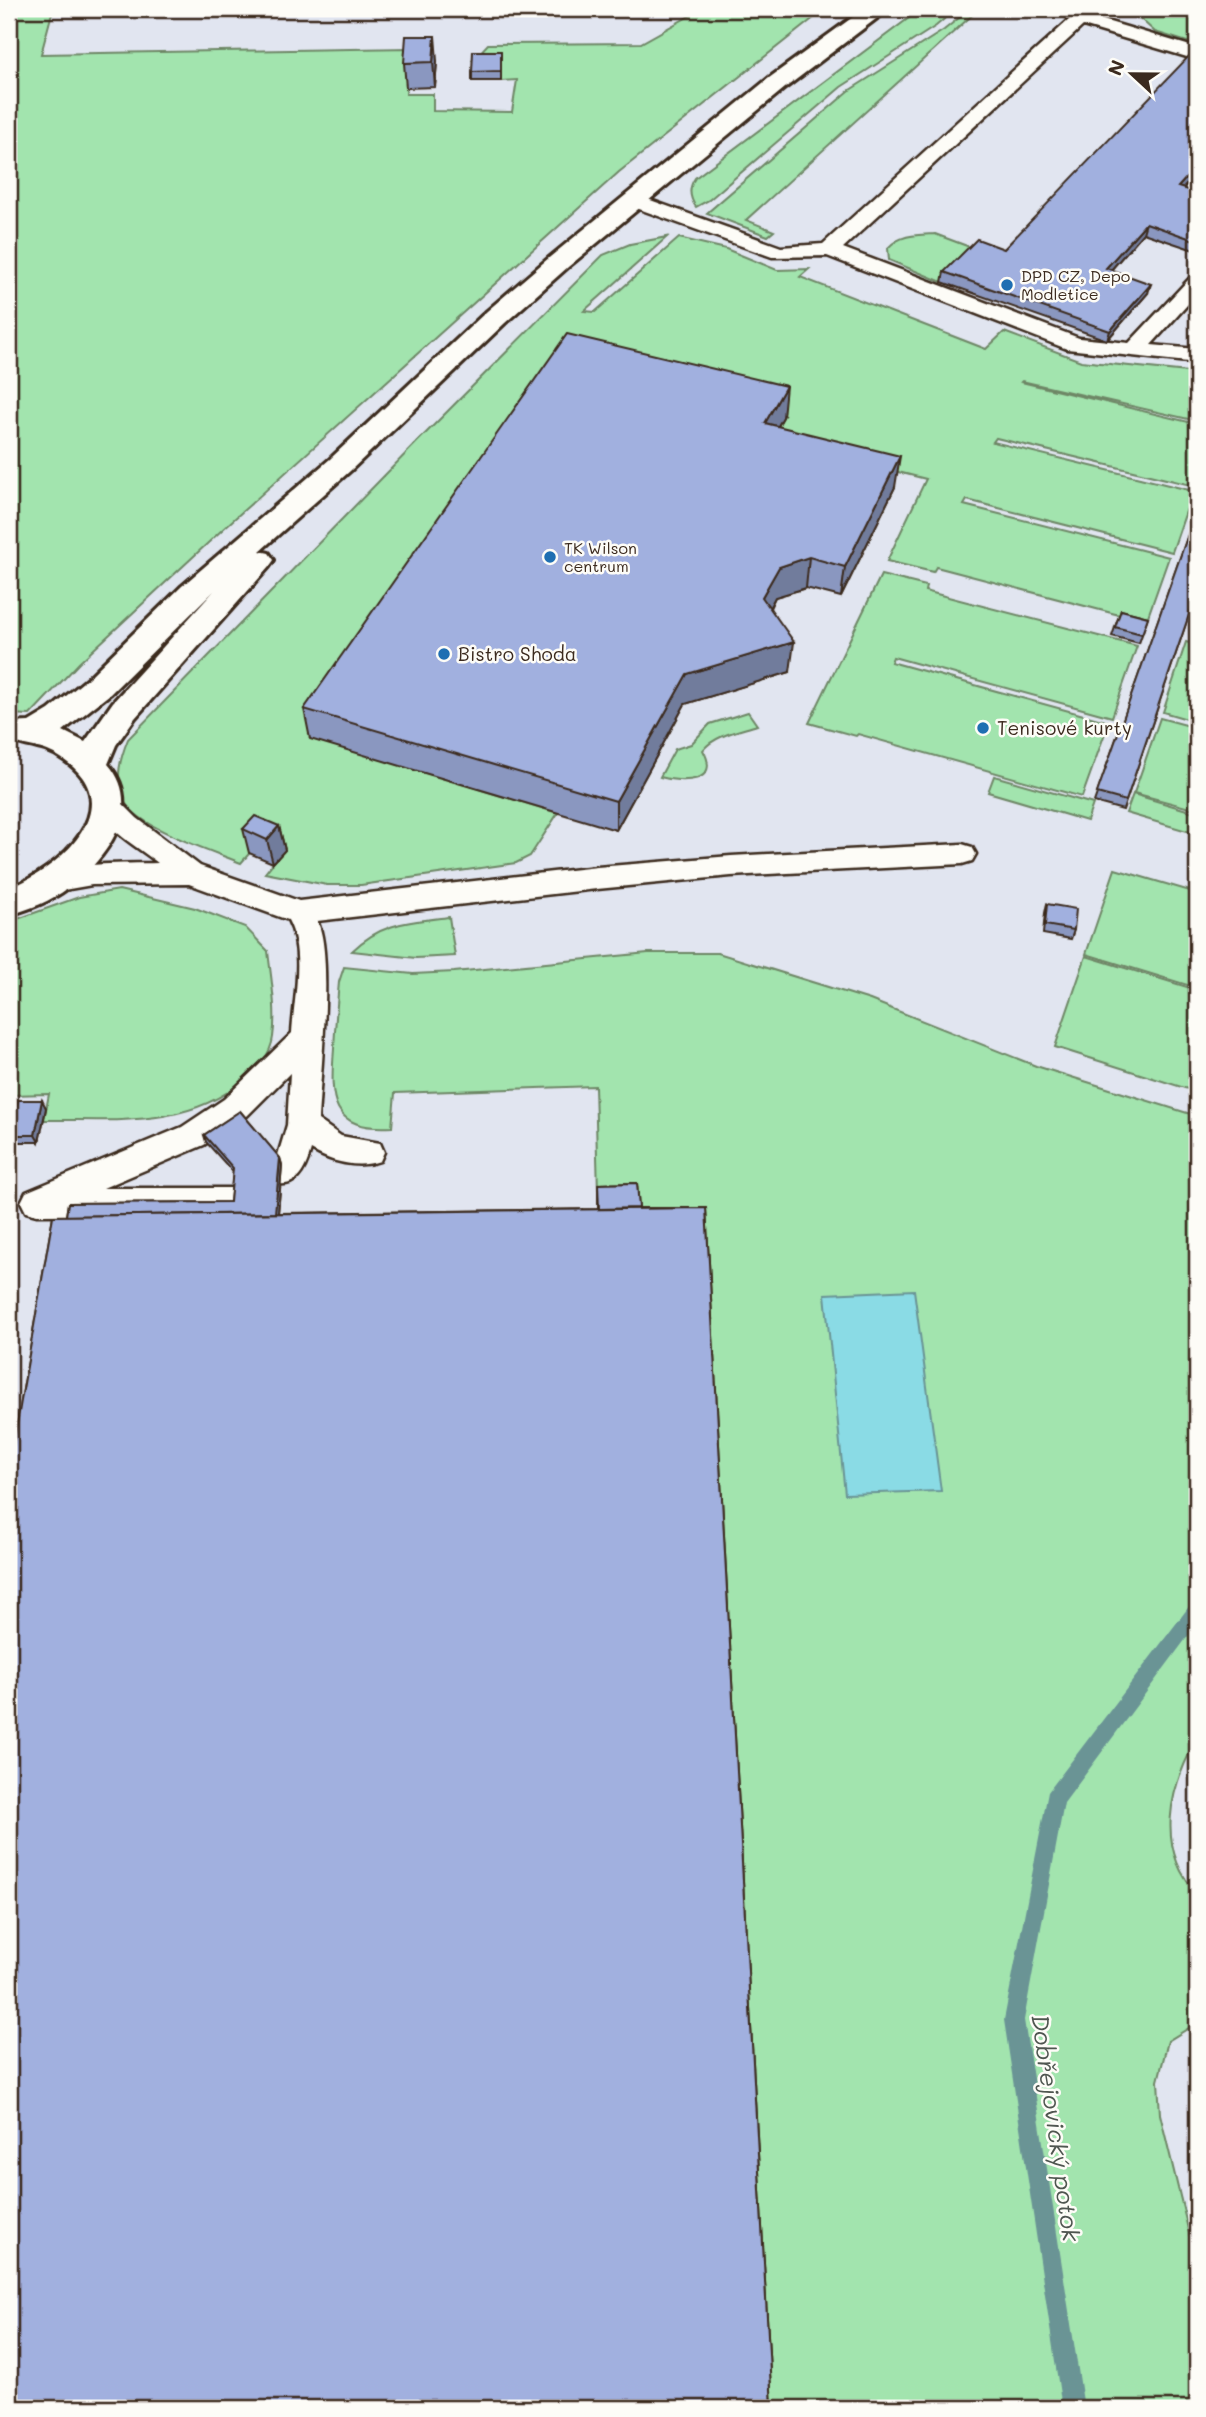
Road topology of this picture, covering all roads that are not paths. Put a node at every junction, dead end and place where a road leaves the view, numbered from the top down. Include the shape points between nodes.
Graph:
1 (877, 9) edge
2 (1071, 14) edge
3 (1197, 54) edge
4 (635, 201) junction
5 (829, 250) junction
6 (1197, 282) edge
7 (1135, 349) junction
8 (1197, 356) edge
9 (340, 465) junction
10 (22, 732) edge
11 (92, 764) junction
12 (107, 804) junction
13 (962, 854) dead end
14 (190, 873) junction
15 (58, 880) junction
16 (9, 902) edge
17 (298, 912) junction
18 (307, 1037) junction
19 (302, 1125) junction
20 (369, 1152) dead end
21 (282, 1173) edge
22 (233, 1201) edge
23 (23, 1203) edge

1 - 4 main road via 777,83
2 - 3 lane
2 - 5 lane
4 - 5 lane via 779,253
4 - 9 main road via 496,317
5 - 7 lane via 1075,344
6 - 7 lane
7 - 8 lane
9 - 10 main road via 193,593 99,686 60,718
9 - 11 main road via 216,611 124,710 101,741
10 - 11 main road via 68,745
11 - 12 main road via 103,783
12 - 14 lane
12 - 15 main road via 93,844
13 - 17 lane via 731,866
14 - 15 lane
14 - 17 lane
15 - 16 main road
17 - 18 lane via 309,932 311,959
18 - 19 lane
18 - 23 lane via 234,1108 193,1136
19 - 20 lane via 318,1140 343,1152
19 - 21 lane via 292,1161
22 - 23 lane

